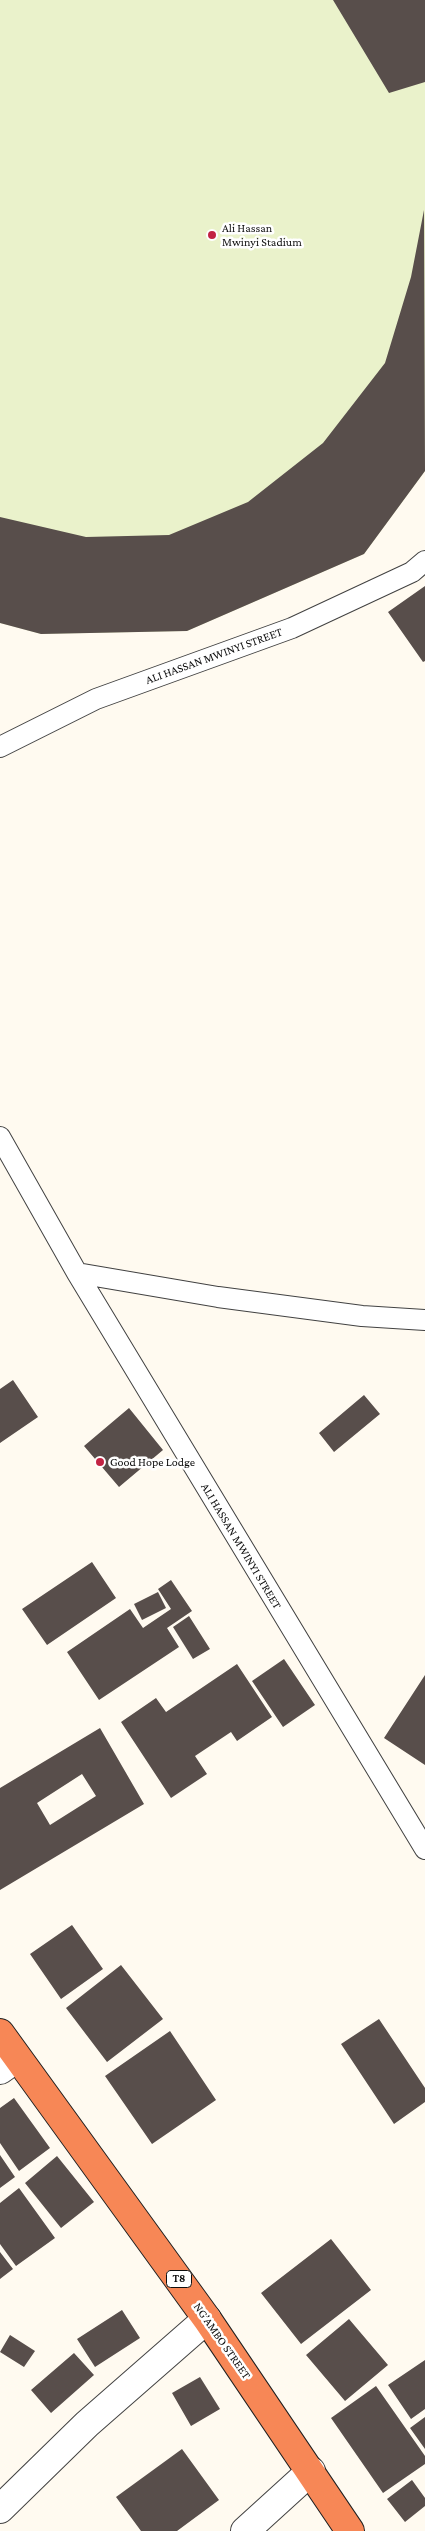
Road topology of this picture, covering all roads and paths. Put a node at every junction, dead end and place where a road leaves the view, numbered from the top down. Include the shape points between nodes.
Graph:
1 (425, 561) edge
2 (0, 747) edge
3 (0, 1137) edge
4 (77, 1273) junction
5 (425, 1320) edge
6 (425, 1849) edge
7 (0, 2033) edge
8 (9, 2064) edge
9 (207, 2319) junction
10 (311, 2471) junction
11 (0, 2509) edge
12 (246, 2531) edge
13 (350, 2531) edge

1 - 2 lane, ALI HASSAN MWINYI STREET via 412,572 292,628 96,699
3 - 4 lane, ALI HASSAN MWINYI STREET
4 - 5 lane via 362,1316
4 - 6 lane, ALI HASSAN MWINYI STREET
7 - 8 highway, NG’AMBO STREET / T8
8 - 9 highway, NG’AMBO STREET / T8
9 - 10 highway, NG’AMBO STREET / T8
9 - 11 street via 87,2424
10 - 12 street
10 - 13 highway, NG’AMBO STREET / T8

